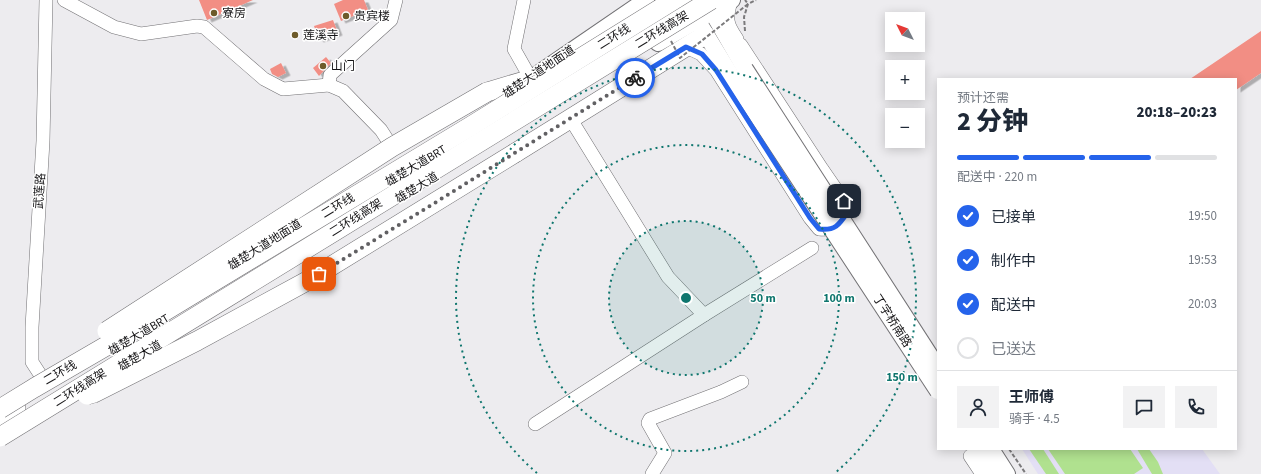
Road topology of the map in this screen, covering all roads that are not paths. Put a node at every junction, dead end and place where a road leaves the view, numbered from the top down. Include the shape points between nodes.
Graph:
1 (46, 0) edge
2 (64, 0) edge
3 (396, 0) edge
4 (524, 0) edge
5 (636, 0) edge
6 (646, 0) edge
7 (683, 0) edge
8 (732, 0) edge
9 (709, 4) edge
10 (626, 13) junction
11 (706, 35) junction
12 (734, 42) junction
13 (680, 53) junction
14 (716, 70) junction
15 (738, 73) junction
16 (328, 77) junction
17 (531, 79) junction
18 (570, 118) junction
19 (392, 147) junction
20 (812, 248) dead end
21 (704, 314) junction
22 (937, 367) edge
23 (742, 382) dead end
24 (38, 383) junction
25 (937, 390) edge
26 (0, 404) edge
27 (48, 408) junction
28 (0, 409) edge
29 (0, 420) edge
30 (535, 424) dead end
31 (0, 438) edge
32 (991, 450) edge
33 (973, 453) edge
34 (652, 474) edge
35 (982, 474) edge
36 (992, 474) edge
37 (1007, 474) edge

1 - 24 street, 武莲路 via 43,141 32,327 32,362
2 - 16 street via 114,27 141,34 204,27 264,79 284,89
3 - 16 street via 391,20
4 - 17 street via 514,48
5 - 10 main road
6 - 10 main road, 雄楚大道地面道
7 - 11 main road, 丁字桥南路
7 - 24 highway, 二环线, bridge via 132,331
7 - 29 street, 雄楚大道BRT
8 - 9 main road, 雄楚大道
8 - 12 street via 727,14
9 - 11 main road, 雄楚大道
9 - 12 main road, 丁字桥南路
9 - 27 highway, 二环线高架, bridge
10 - 17 main road, 雄楚大道地面道
11 - 13 highway
11 - 14 street
11 - 15 main road, 丁字桥南路
11 - 31 main road, 雄楚大道 via 339,234 231,302
12 - 14 street via 844,201 847,213 840,224 829,230 819,229 810,218
12 - 15 main road, 丁字桥南路
13 - 14 street via 702,54
13 - 18 highway
15 - 22 main road, 丁字桥南路, bridge
15 - 25 main road, 丁字桥南路, bridge
16 - 19 street via 381,130
17 - 19 highway, bridge via 487,92
17 - 24 main road, 雄楚大道地面道 via 197,288
18 - 21 street via 668,277
18 - 27 highway, bridge via 307,281 94,393
19 - 24 highway, bridge via 58,363
20 - 21 street
21 - 30 street
23 - 34 street via 650,419 648,424 665,453
24 - 26 main road, 雄楚大道地面道
24 - 28 highway, 二环线, bridge
27 - 31 highway, 二环线高架, bridge
32 - 37 main road
33 - 35 street
33 - 36 main road

